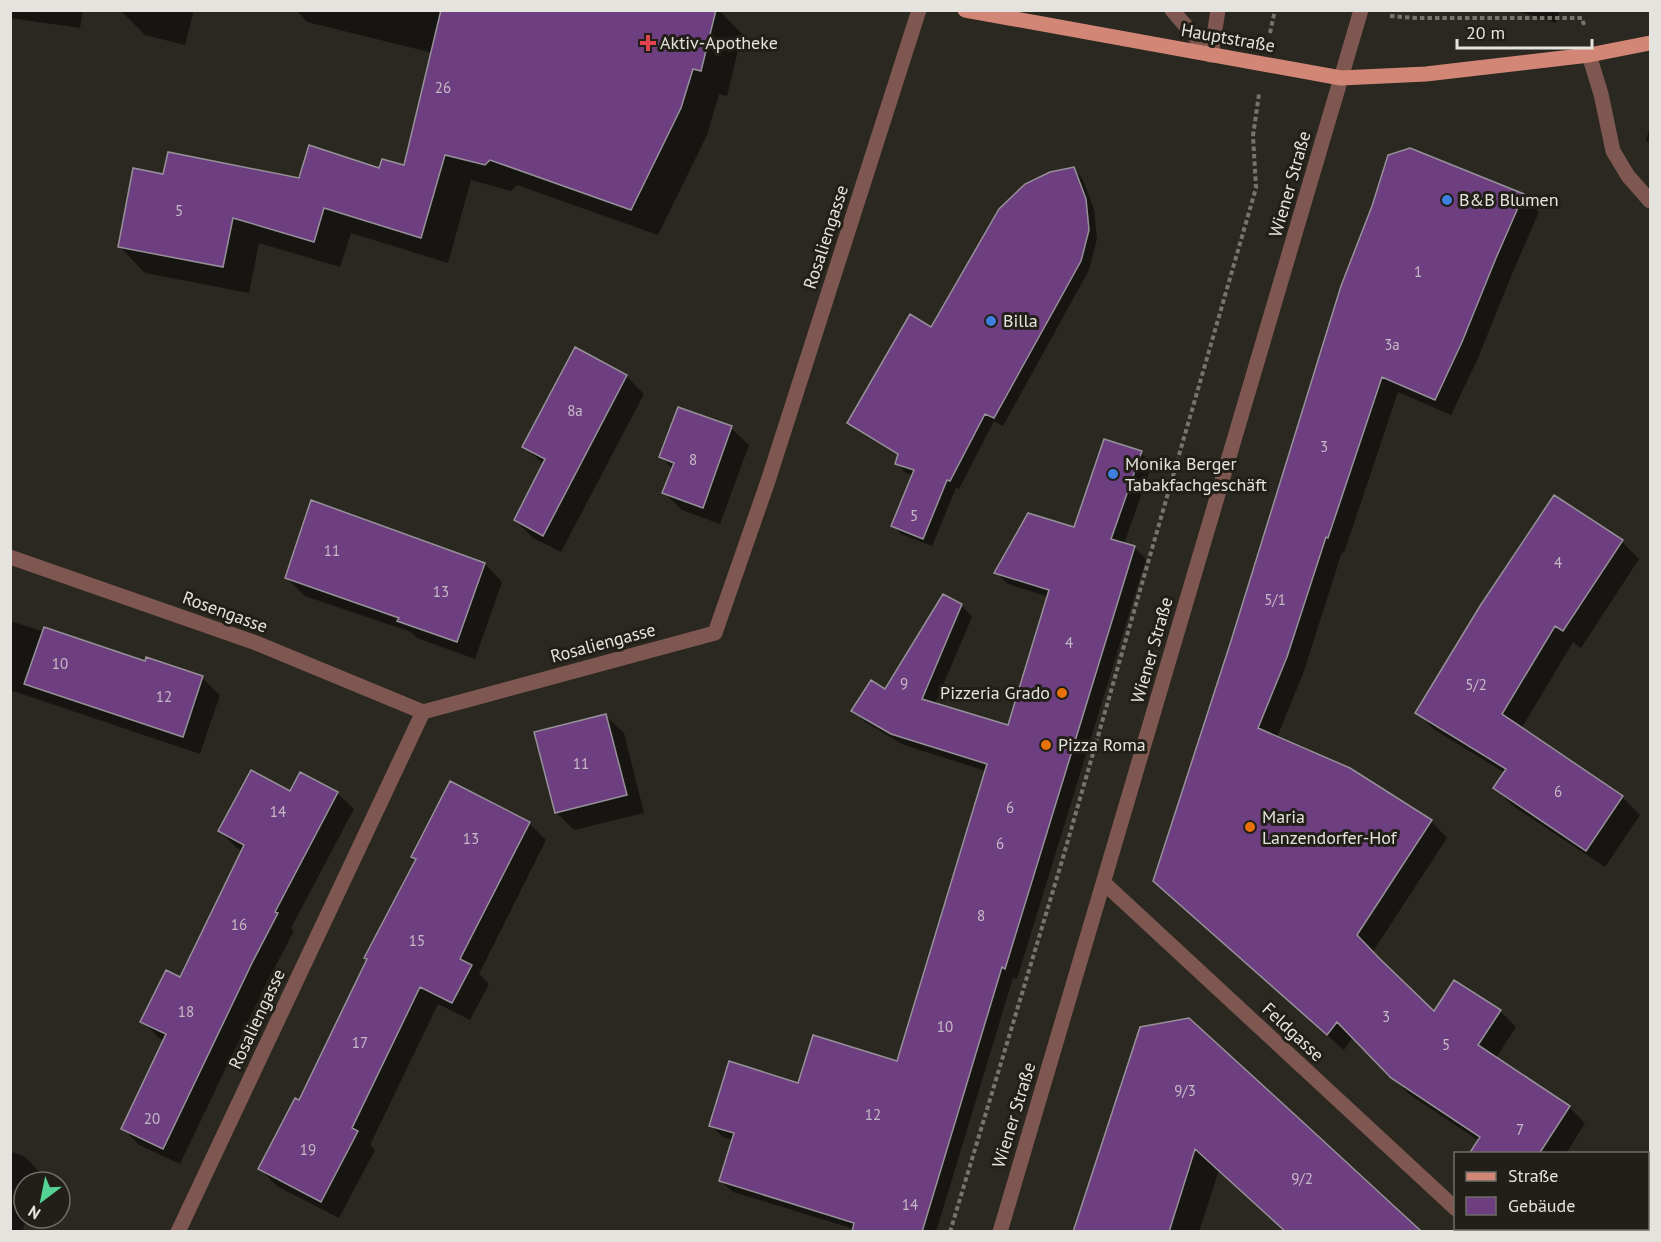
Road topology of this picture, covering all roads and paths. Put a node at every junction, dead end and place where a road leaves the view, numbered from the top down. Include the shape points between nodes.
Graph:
1 (919, 10) edge
2 (965, 10) edge
3 (1172, 10) edge
4 (1218, 10) edge
5 (1275, 10) edge
6 (1361, 10) edge
7 (1418, 10) edge
8 (1650, 43) edge
9 (1211, 55) junction
10 (1589, 56) junction
11 (1263, 64) junction
12 (1341, 78) junction
13 (1650, 201) edge
14 (10, 557) edge
15 (423, 712) junction
16 (1104, 884) junction
17 (1454, 1208) edge
18 (178, 1232) edge
19 (950, 1232) edge
20 (999, 1232) edge

1 - 15 street, Rosaliengasse via 768,481 715,633
2 - 9 main road, Hauptstraße
3 - 9 street
4 - 9 street
5 - 11 path
6 - 12 street, Wiener Straße
7 - 10 path via 1416,18 1582,18
8 - 10 main road, Hauptstraße
9 - 11 main road, Hauptstraße
10 - 12 main road, Hauptstraße via 1426,74
10 - 13 street via 1613,151
11 - 12 main road, Hauptstraße
11 - 19 path via 1253,136 1256,188 1065,852
12 - 16 street, Wiener Straße
14 - 15 street, Rosengasse via 256,643
15 - 18 street, Rosaliengasse
16 - 17 street, Feldgasse
16 - 20 street, Wiener Straße

